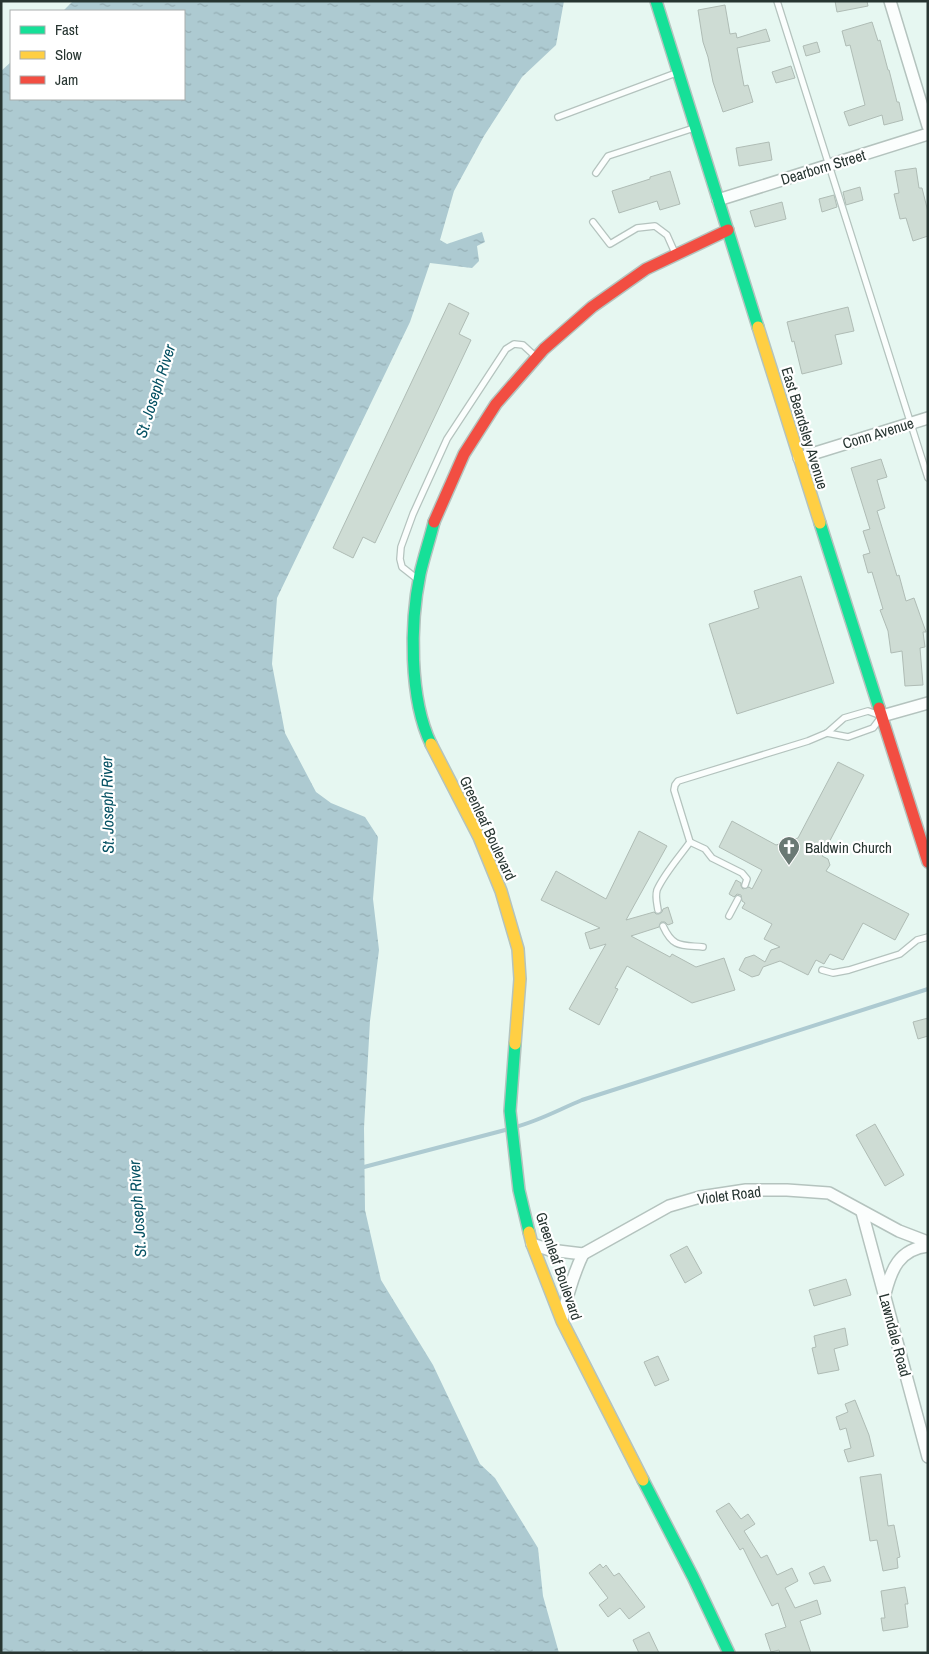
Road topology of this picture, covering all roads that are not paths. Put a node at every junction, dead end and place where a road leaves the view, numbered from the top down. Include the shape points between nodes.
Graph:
1 (656, 1) edge
2 (777, 1) edge
3 (890, 1) edge
4 (678, 73) junction
5 (558, 117) dead end
6 (928, 126) edge
7 (696, 128) junction
8 (928, 134) edge
9 (829, 165) junction
10 (596, 173) dead end
11 (718, 200) junction
12 (593, 222) dead end
13 (728, 230) junction
14 (676, 255) junction
15 (536, 358) junction
16 (928, 418) edge
17 (910, 423) junction
18 (799, 458) junction
19 (928, 478) edge
20 (419, 580) junction
21 (928, 703) edge
22 (882, 716) junction
23 (827, 733) junction
24 (690, 842) junction
25 (928, 862) edge
26 (745, 885) dead end
27 (738, 899) dead end
28 (658, 910) dead end
29 (729, 916) dead end
30 (663, 926) dead end
31 (928, 937) edge
32 (703, 947) dead end
33 (822, 970) dead end
34 (862, 1212) junction
35 (928, 1242) edge
36 (532, 1244) junction
37 (928, 1246) edge
38 (584, 1254) junction
39 (884, 1296) junction
40 (562, 1321) junction
41 (928, 1457) edge
42 (728, 1653) edge

1 - 4 street, East Beardsley Avenue
2 - 9 lane
3 - 6 street
4 - 5 lane
4 - 7 street, East Beardsley Avenue
7 - 10 lane via 608,156
7 - 11 street, East Beardsley Avenue
8 - 9 street, Dearborn Street
9 - 11 street, Dearborn Street
9 - 17 lane
11 - 13 street, East Beardsley Avenue
12 - 14 lane via 610,244 637,228 655,226 667,235
13 - 14 street, Greenleaf Boulevard
13 - 18 street, East Beardsley Avenue
14 - 15 street, Greenleaf Boulevard via 646,269 592,307
15 - 20 street, Greenleaf Boulevard via 496,404 464,454 435,519
15 - 20 lane via 523,345 514,344 506,349 447,439 401,546 402,567
16 - 17 street, Conn Avenue
17 - 18 street, Conn Avenue
17 - 19 lane
18 - 22 street, East Beardsley Avenue
20 - 36 street, Greenleaf Boulevard via 414,627 414,681 423,727 479,837 501,891 518,949 520,979 510,1111 519,1190
21 - 22 street
22 - 23 lane via 868,711 844,718
22 - 23 lane via 874,728 848,737
22 - 25 street, East Beardsley Avenue
23 - 24 lane via 678,781 674,790
24 - 26 lane via 742,873 747,879
24 - 28 lane via 657,890
27 - 29 lane
30 - 32 lane via 678,945
31 - 33 lane via 917,940 900,954 849,970 832,973
34 - 35 street, Violet Road
34 - 38 street, Violet Road via 828,1193 746,1190 700,1197 669,1206
34 - 39 street, Lawndale Road
36 - 38 street
36 - 40 street, Greenleaf Boulevard
37 - 39 street via 903,1256 891,1272
38 - 40 street via 567,1293
39 - 41 street, Lawndale Road
40 - 42 street, Greenleaf Boulevard via 693,1577

